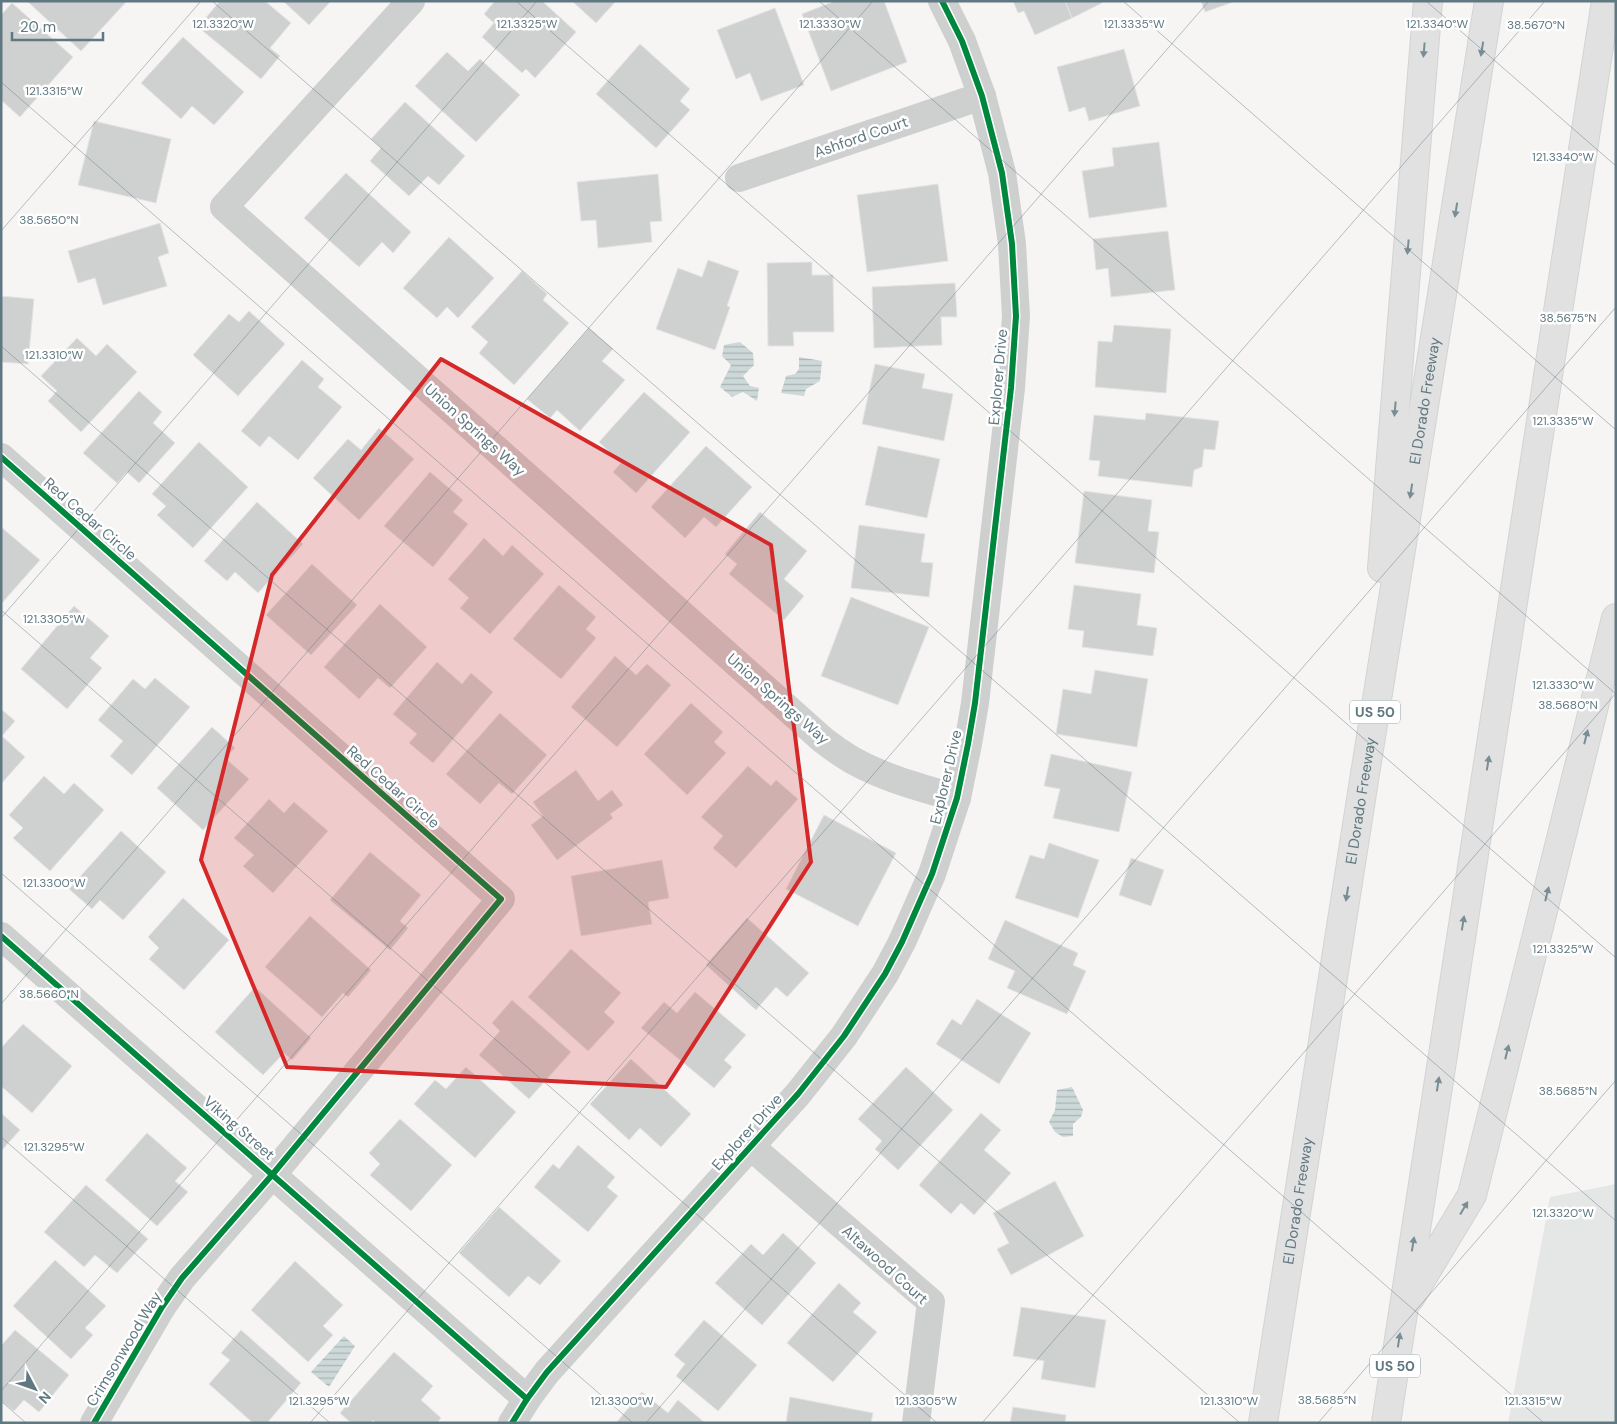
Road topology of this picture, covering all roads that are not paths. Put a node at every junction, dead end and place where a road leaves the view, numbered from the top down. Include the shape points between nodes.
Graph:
1 (411, 1) edge
2 (942, 1) edge
3 (1428, 1) edge
4 (1489, 1) edge
5 (1606, 1) edge
6 (982, 96) junction
7 (739, 178) dead end
8 (1, 457) edge
9 (1616, 618) edge
10 (1365, 774) junction
11 (957, 798) junction
12 (1, 936) edge
13 (750, 1146) junction
14 (272, 1175) junction
15 (1403, 1310) junction
16 (527, 1399) junction
17 (94, 1423) edge
18 (512, 1423) edge
19 (916, 1423) edge
20 (1264, 1423) edge
21 (1386, 1423) edge

1 - 11 street, Union Springs Way via 224,207 823,740 852,760 883,775
2 - 6 street, Explorer Drive via 962,41
3 -> 10 highway
4 -> 10 highway, El Dorado Freeway / US 50
15 -> 5 highway, US 50
6 - 7 street, Ashford Court
6 - 11 street, Explorer Drive via 1002,173 1012,244 1016,316 1011,388 976,693
8 - 14 street, Red Cedar Circle via 501,899
15 -> 9 highway via 1472,1195
10 -> 20 highway, El Dorado Freeway / US 50
11 - 13 street, Explorer Drive via 932,874 885,974 844,1036 798,1094
12 - 14 street, Viking Street
13 - 16 street, Explorer Drive
13 - 19 street, Altawood Court via 931,1302
14 - 16 street, Viking Street
14 - 17 street, Crimsonwood Way via 182,1278
21 -> 15 highway, US 50
16 - 18 street, Explorer Drive

